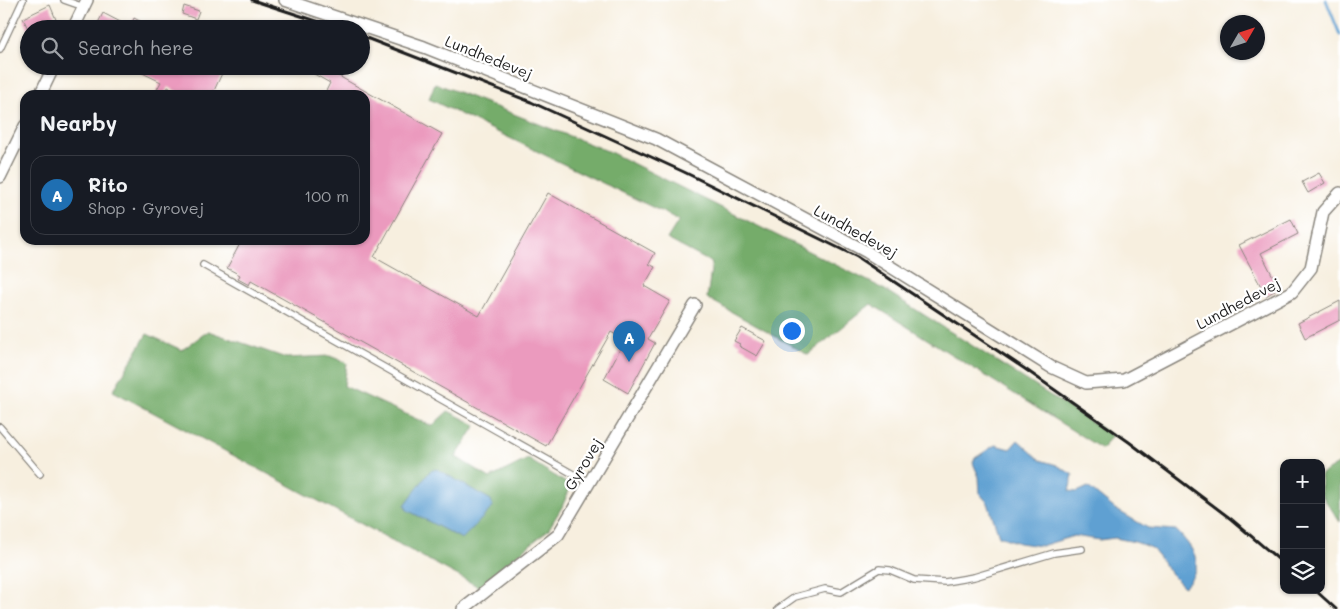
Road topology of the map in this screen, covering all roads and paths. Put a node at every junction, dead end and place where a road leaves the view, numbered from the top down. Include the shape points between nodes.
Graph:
1 (23, 0) edge
2 (64, 0) edge
3 (285, 0) edge
4 (85, 3) edge
5 (77, 20) edge
6 (344, 20) edge
7 (370, 29) edge
8 (0, 48) edge
9 (50, 75) edge
10 (42, 90) edge
11 (20, 136) edge
12 (0, 177) edge
13 (1340, 193) edge
14 (203, 265) dead end
15 (695, 304) dead end
16 (0, 427) edge
17 (40, 474) dead end
18 (588, 483) junction
19 (1082, 549) dead end
20 (463, 609) edge
21 (778, 609) edge

1 - 8 lane
2 - 4 lane
3 - 6 street, Lundhedevej
4 - 5 street
7 - 13 street, Lundhedevej via 656,139 867,252 1050,367 1086,383 1124,380 1292,292 1311,268 1323,212
9 - 10 street
11 - 12 street
14 - 18 lane
15 - 18 street, Gyrovej
16 - 17 lane
18 - 20 street, Gyrovej via 558,535
19 - 21 lane via 1054,553 974,577 945,582 914,580 879,569 841,592 825,589 794,597

